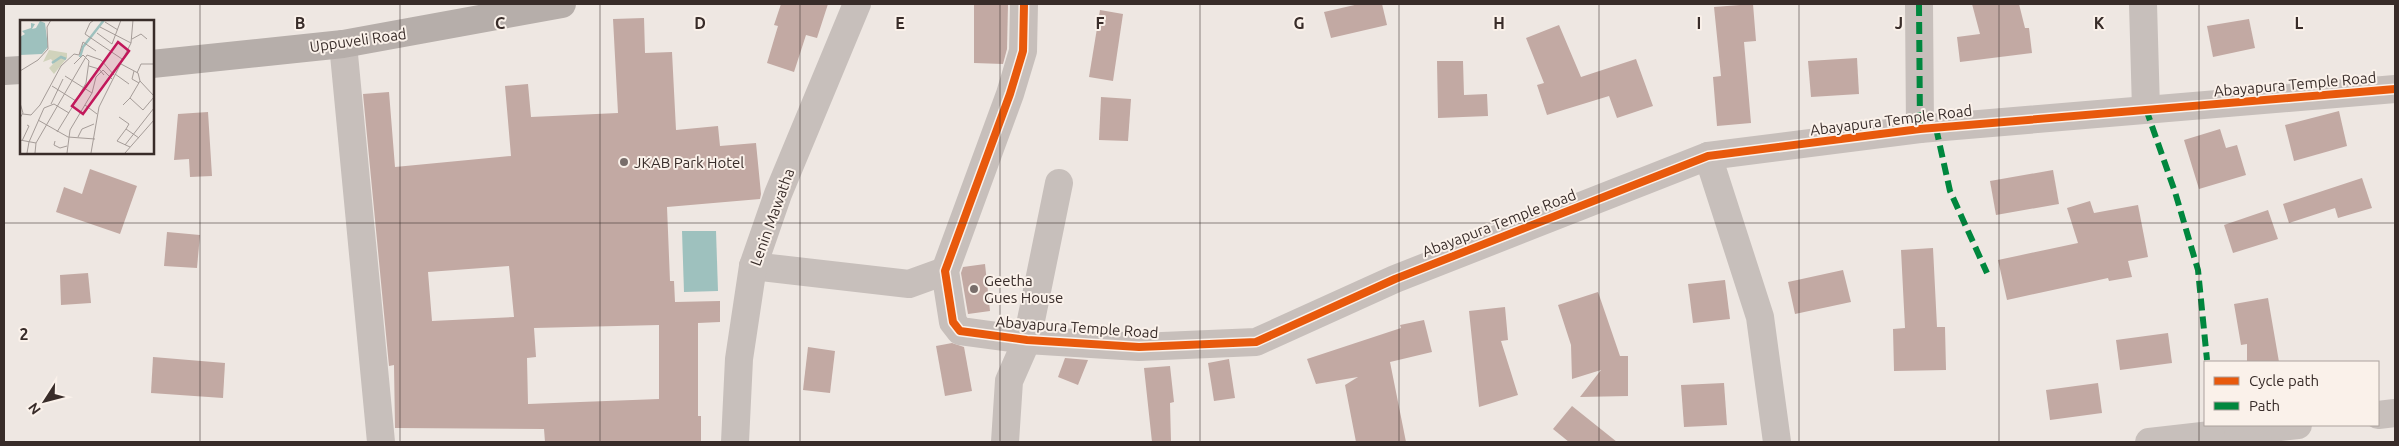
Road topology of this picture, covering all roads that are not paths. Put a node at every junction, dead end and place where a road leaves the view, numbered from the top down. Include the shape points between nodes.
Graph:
1 (562, 4) edge
2 (857, 4) edge
3 (1024, 4) edge
4 (1919, 4) edge
5 (2143, 4) edge
6 (493, 11) edge
7 (343, 44) junction
8 (154, 64) edge
9 (20, 70) edge
10 (4, 71) edge
11 (2395, 89) edge
12 (2146, 109) junction
13 (1920, 129) junction
14 (1708, 156) junction
15 (1059, 183) dead end
16 (753, 266) junction
17 (945, 271) junction
18 (1027, 340) junction
19 (2395, 413) edge
20 (2379, 416) edge
21 (2292, 426) edge
22 (2211, 439) edge
23 (381, 442) edge
24 (735, 442) edge
25 (1005, 442) edge
26 (1777, 442) edge
27 (2149, 442) edge

1 - 6 main road, Uppuveli Road
2 - 16 street, Lenin Mawatha via 778,194
3 - 17 street, Abayapura Temple Road via 1023,51
4 - 13 street
5 - 12 street
6 - 7 main road, Uppuveli Road
7 - 8 main road, Uppuveli Road
7 - 23 street
9 - 10 main road
11 - 12 street, Abayapura Temple Road
12 - 13 street, Abayapura Temple Road
13 - 14 street, Abayapura Temple Road
14 - 18 street, Abayapura Temple Road via 1395,279 1256,342 1139,347
14 - 26 street via 1760,318
15 - 18 street
16 - 17 street via 909,284
16 - 24 street, Lenin Mawatha via 740,359
17 - 18 street, Abayapura Temple Road via 953,322 960,330
18 - 25 street via 1009,381
19 - 20 street
21 - 22 street
22 - 27 street

